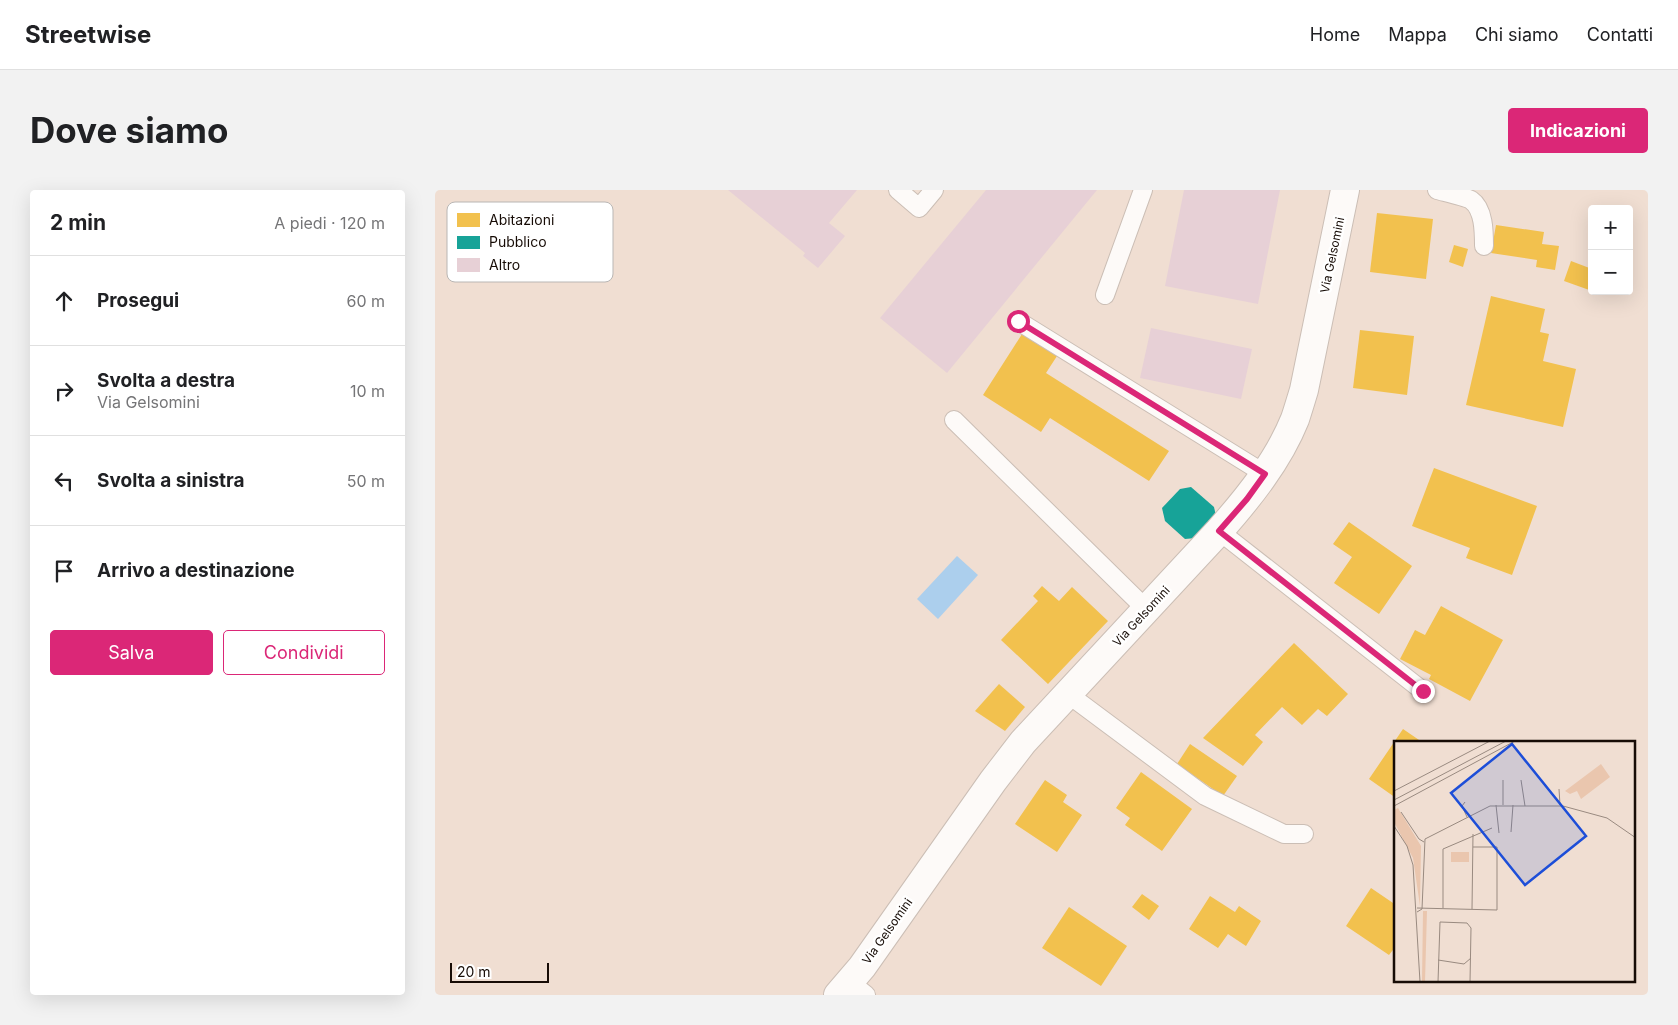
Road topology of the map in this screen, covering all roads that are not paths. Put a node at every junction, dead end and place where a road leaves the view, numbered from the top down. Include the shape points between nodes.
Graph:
1 (898, 190) edge
2 (934, 190) edge
3 (1143, 190) edge
4 (1345, 190) edge
5 (1437, 190) edge
6 (1484, 246) dead end
7 (1105, 295) dead end
8 (1018, 321) dead end
9 (954, 420) dead end
10 (1265, 474) junction
11 (1219, 531) junction
12 (1147, 610) junction
13 (1423, 691) dead end
14 (1068, 694) junction
15 (1304, 834) dead end
16 (851, 991) edge

1 - 2 lane via 919,208
3 - 7 lane
4 - 10 street, Via Gelsomini via 1304,390 1294,420
5 - 6 lane via 1471,200 1483,225
8 - 10 lane
9 - 12 lane
10 - 11 street, Via Gelsomini
11 - 12 street, Via Gelsomini
11 - 13 lane
12 - 14 street, Via Gelsomini
14 - 15 lane via 1205,796 1284,834
14 - 16 street, Via Gelsomini via 1023,742 993,781

